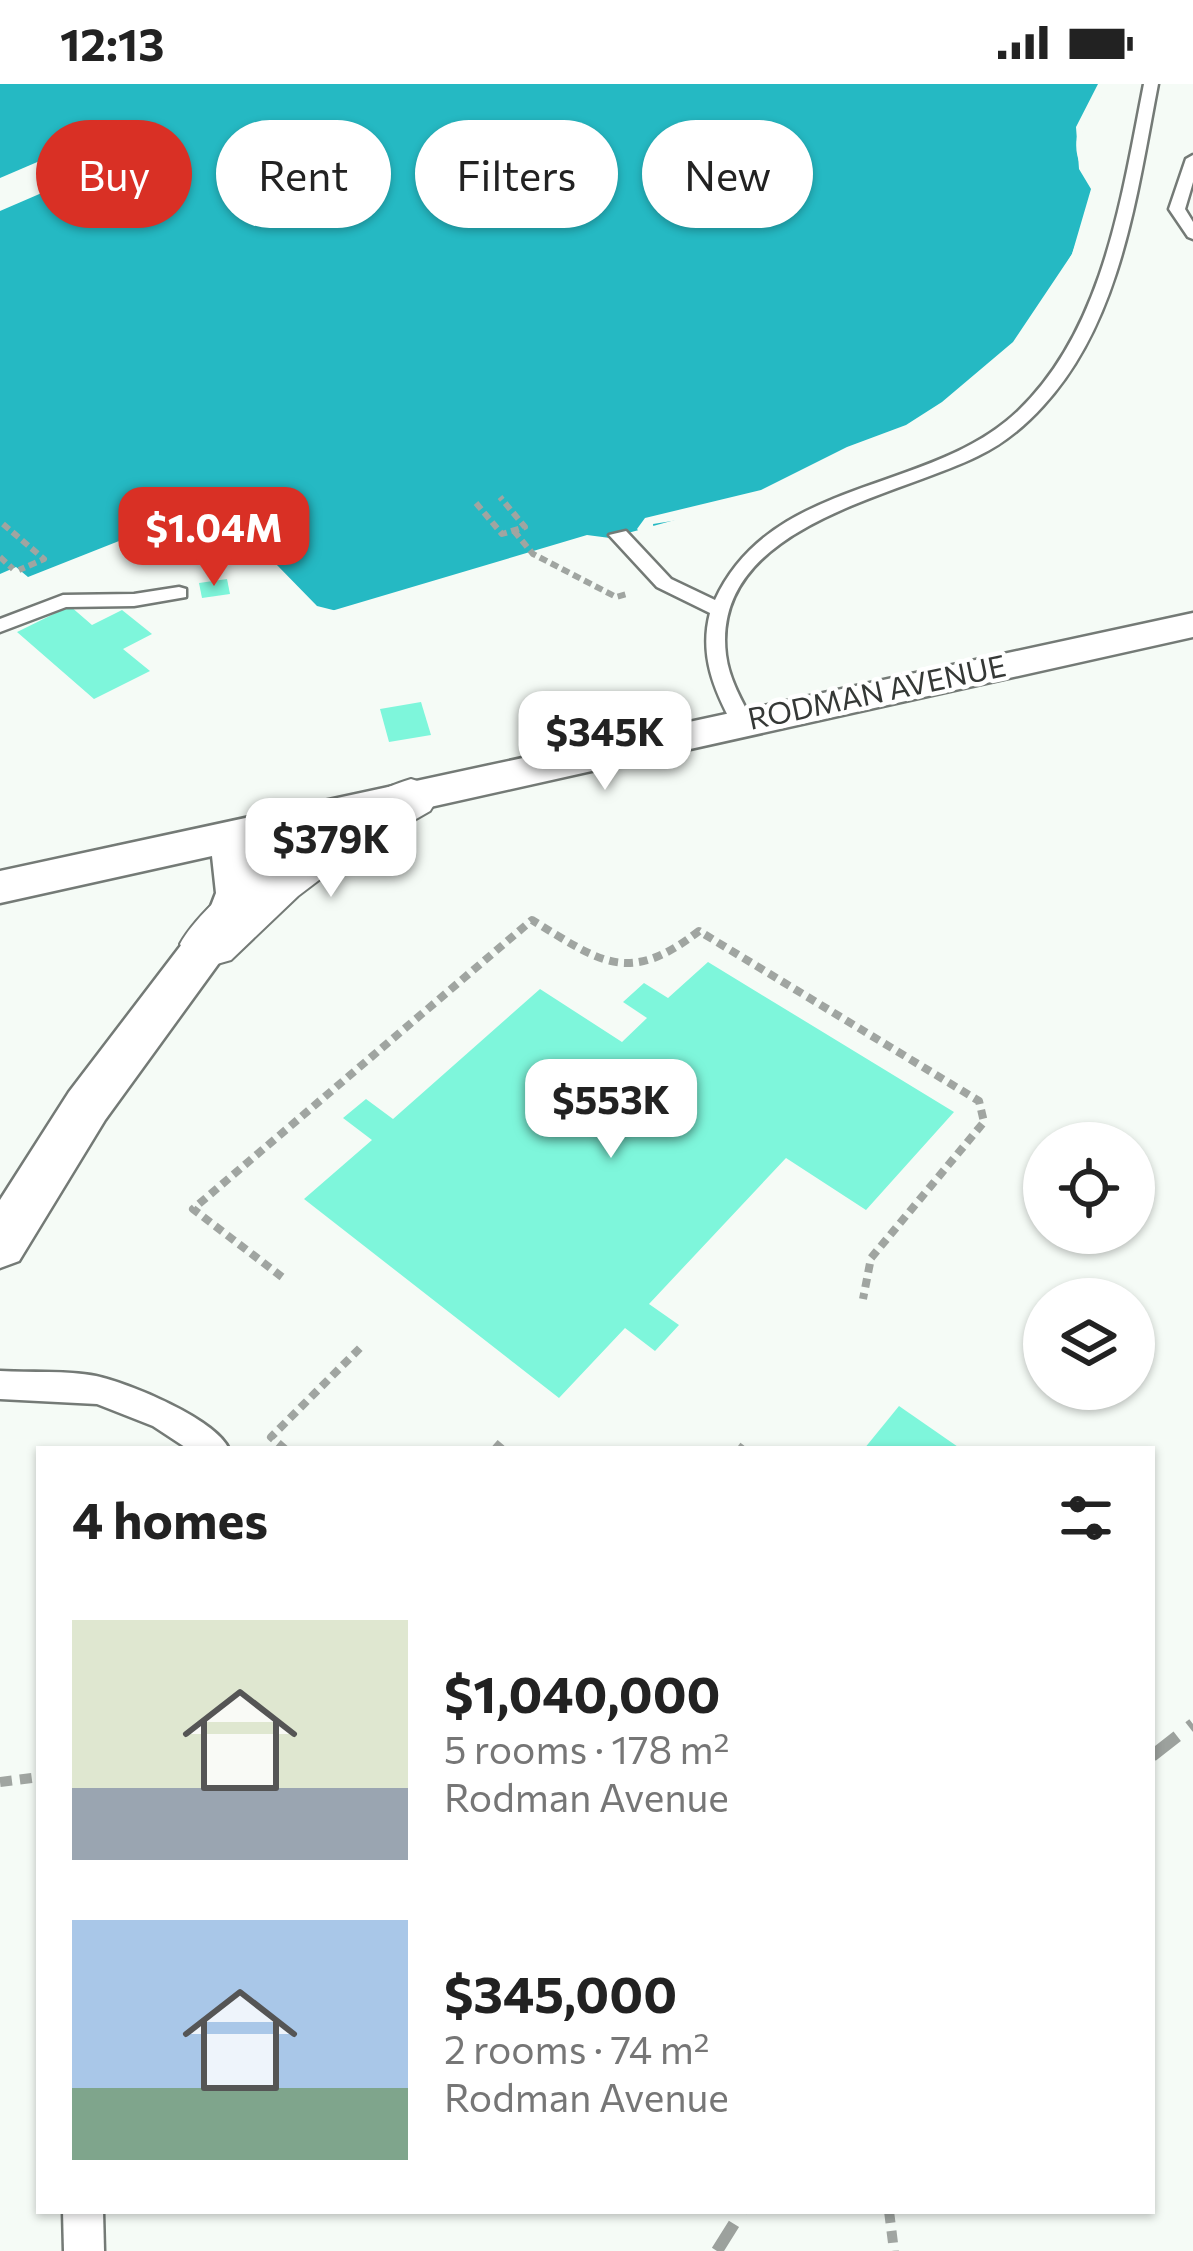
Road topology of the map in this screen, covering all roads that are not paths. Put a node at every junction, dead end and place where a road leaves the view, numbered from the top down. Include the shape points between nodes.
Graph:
1 (1150, 84) edge
2 (1193, 159) edge
3 (1193, 234) edge
4 (619, 535) dead end
5 (179, 593) dead end
6 (722, 611) junction
7 (1193, 625) edge
8 (0, 626) edge
9 (742, 722) junction
10 (411, 797) junction
11 (232, 836) junction
12 (0, 887) edge
13 (210, 944) junction
14 (0, 1245) edge
15 (0, 1385) edge
16 (209, 1446) edge
17 (83, 2214) edge
18 (84, 2251) edge

1 - 6 lane via 1093,317 1048,391 981,448 814,514 734,580
2 - 3 lane via 1177,209
4 - 6 lane via 664,584
5 - 8 lane via 63,601
6 - 9 lane via 714,650
7 - 9 street, RODMAN AVENUE
9 - 10 street, RODMAN AVENUE
10 - 11 street, RODMAN AVENUE
10 - 13 street via 328,844
11 - 12 street, RODMAN AVENUE
11 - 13 street via 238,893
13 - 14 street via 87,1106
15 - 16 lane via 97,1390 164,1416
17 - 18 lane

